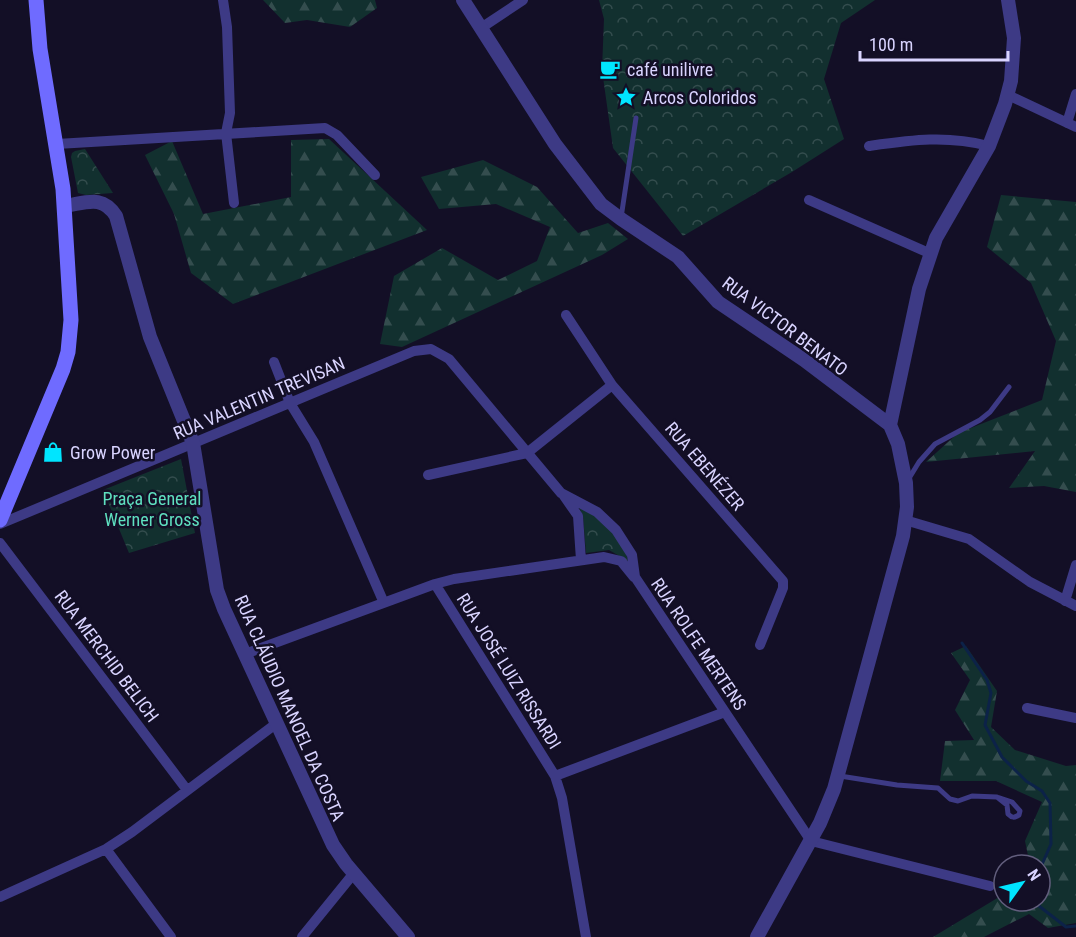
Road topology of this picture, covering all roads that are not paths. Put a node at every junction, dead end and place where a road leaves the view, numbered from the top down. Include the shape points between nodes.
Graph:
1 (36, 0) edge
2 (223, 0) edge
3 (463, 0) edge
4 (523, 0) edge
5 (1008, 0) edge
6 (481, 28) junction
7 (1076, 94) edge
8 (1008, 95) junction
9 (636, 118) dead end
10 (1071, 125) edge
11 (226, 133) junction
12 (57, 144) junction
13 (869, 146) dead end
14 (989, 146) junction
15 (375, 175) dead end
16 (809, 200) dead end
17 (234, 203) dead end
18 (64, 206) junction
19 (621, 219) junction
20 (929, 253) junction
21 (566, 315) dead end
22 (431, 349) joint
23 (274, 362) dead end
24 (612, 384) junction
25 (1009, 387) dead end
26 (290, 403) junction
27 (890, 425) junction
28 (193, 443) junction
29 (527, 453) junction
30 (428, 475) dead end
31 (906, 483) junction
32 (561, 493) junction
33 (905, 520) junction
34 (0, 522) edge
35 (0, 543) edge
36 (581, 560) junction
37 (1076, 565) edge
38 (635, 578) junction
39 (435, 584) junction
40 (1065, 601) junction
41 (384, 603) junction
42 (1076, 606) edge
43 (760, 645) dead end
44 (245, 654) junction
45 (1027, 708) dead end
46 (725, 712) junction
47 (1076, 718) edge
48 (277, 723) junction
49 (555, 776) junction
50 (838, 776) junction
51 (187, 790) junction
52 (997, 797) junction
53 (811, 841) junction
54 (106, 849) junction
55 (354, 873) junction
56 (990, 886) dead end
57 (0, 897) edge
58 (171, 937) edge
59 (302, 937) edge
60 (408, 937) edge
61 (586, 937) edge
62 (757, 937) edge

1 - 12 main road via 40,49
2 - 11 street via 230,113
3 - 6 street, RUA VICTOR BENATO
4 - 6 street
5 - 8 street via 1014,38
6 - 19 street, RUA VICTOR BENATO via 568,164 601,204
7 - 10 street
8 - 10 street
8 - 14 street
9 - 19 lane
11 - 12 street
11 - 15 street via 325,128 337,135
11 - 17 street
12 - 18 main road
13 - 14 street via 939,138
14 - 20 street
16 - 20 street
18 - 28 street, RUA CLÁUDIO MANOEL DA COSTA via 103,202 116,216 150,337
18 - 34 main road via 71,320 68,352
19 - 27 street, RUA VICTOR BENATO via 678,256 718,302
20 - 27 street
21 - 24 street, RUA EBENÉZER
22 - 26 street, RUA VALENTIN TREVISAN via 414,351
22 - 29 street, RUA ROLFE MERTENS via 449,359
23 - 26 street
24 - 29 street
24 - 43 street, RUA EBENÉZER via 783,581
25 - 31 lane via 985,416 935,444
26 - 28 street, RUA VALENTIN TREVISAN
26 - 41 street via 314,442
27 - 31 street
28 - 34 street, RUA VALENTIN TREVISAN
28 - 44 street, RUA CLÁUDIO MANOEL DA COSTA via 218,590
29 - 30 street
29 - 32 street, RUA ROLFE MERTENS
31 - 33 street
32 - 36 street via 577,513
32 - 38 street, RUA ROLFE MERTENS via 597,512 616,530 632,555
33 - 40 street via 969,539 1030,582
33 - 50 street via 897,563
35 - 51 street, RUA MERCHID BELICH
36 - 38 street via 615,558
36 - 39 street
37 - 40 street
38 - 46 street, RUA ROLFE MERTENS
39 - 41 street
39 - 49 street, RUA JOSÉ LUIZ RISSARDI
40 - 42 street
41 - 44 street
44 - 48 street, RUA CLÁUDIO MANOEL DA COSTA
45 - 47 street
46 - 49 street
46 - 53 street, RUA ROLFE MERTENS
48 - 51 street
48 - 55 street, RUA CLÁUDIO MANOEL DA COSTA via 327,836
49 - 61 street, RUA JOSÉ LUIZ RISSARDI
50 - 52 lane via 938,788 958,801 972,795
50 - 53 street
51 - 54 street
52 - 52 lane via 1004,801 1011,817 1019,815 1012,802
53 - 56 street
53 - 62 street
54 - 57 street
54 - 58 street
55 - 59 street
55 - 60 street, RUA CLÁUDIO MANOEL DA COSTA

